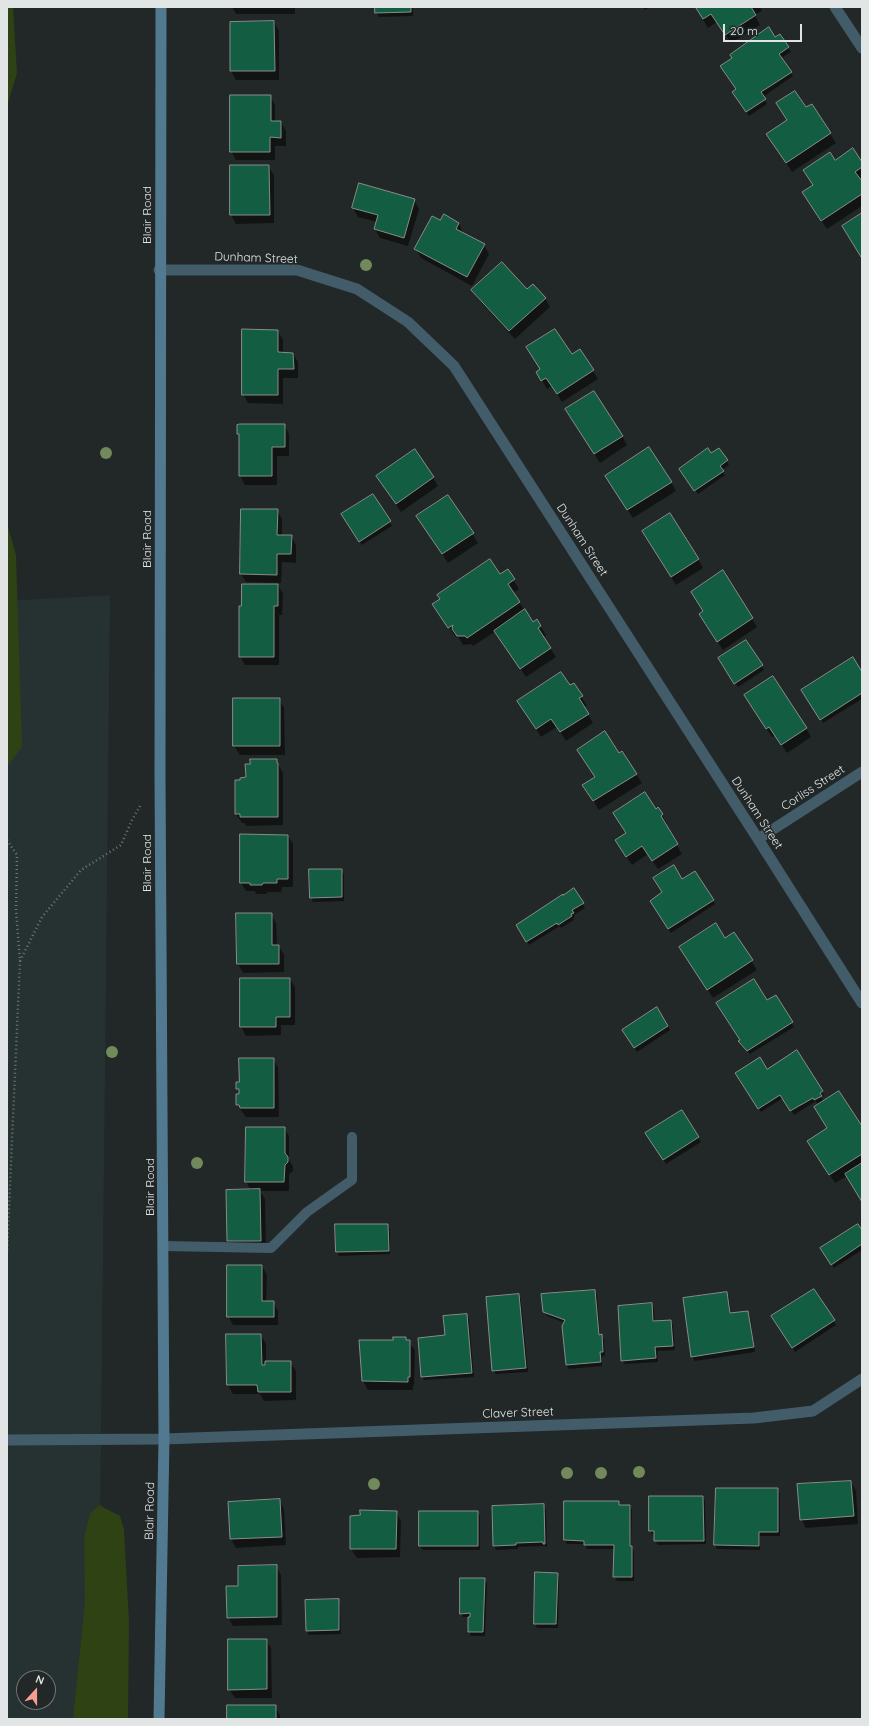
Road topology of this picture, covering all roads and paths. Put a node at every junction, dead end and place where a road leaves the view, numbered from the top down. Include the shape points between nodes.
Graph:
1 (161, 7) edge
2 (835, 7) edge
3 (862, 48) edge
4 (159, 270) junction
5 (862, 772) edge
6 (160, 776) junction
7 (758, 839) junction
8 (7, 840) edge
9 (20, 961) junction
10 (862, 1003) edge
11 (352, 1137) dead end
12 (163, 1246) junction
13 (7, 1253) edge
14 (862, 1379) edge
15 (164, 1439) junction
16 (7, 1440) edge
17 (159, 1719) edge

1 - 4 main road, Blair Road
2 - 3 street
4 - 6 main road, Blair Road
4 - 7 street, Dunham Street via 297,270 357,289 408,322 458,372
5 - 7 street, Corliss Street
6 - 9 path via 132,820 121,845 81,870 42,916
6 - 12 main road, Blair Road
7 - 10 street, Dunham Street
8 - 9 path via 17,855 16,910
9 - 13 path
11 - 12 lane via 352,1180 307,1212 271,1248
12 - 15 main road, Blair Road
14 - 15 street, Claver Street via 813,1411 754,1418
15 - 16 street, Claver Street
15 - 17 main road, Blair Road

